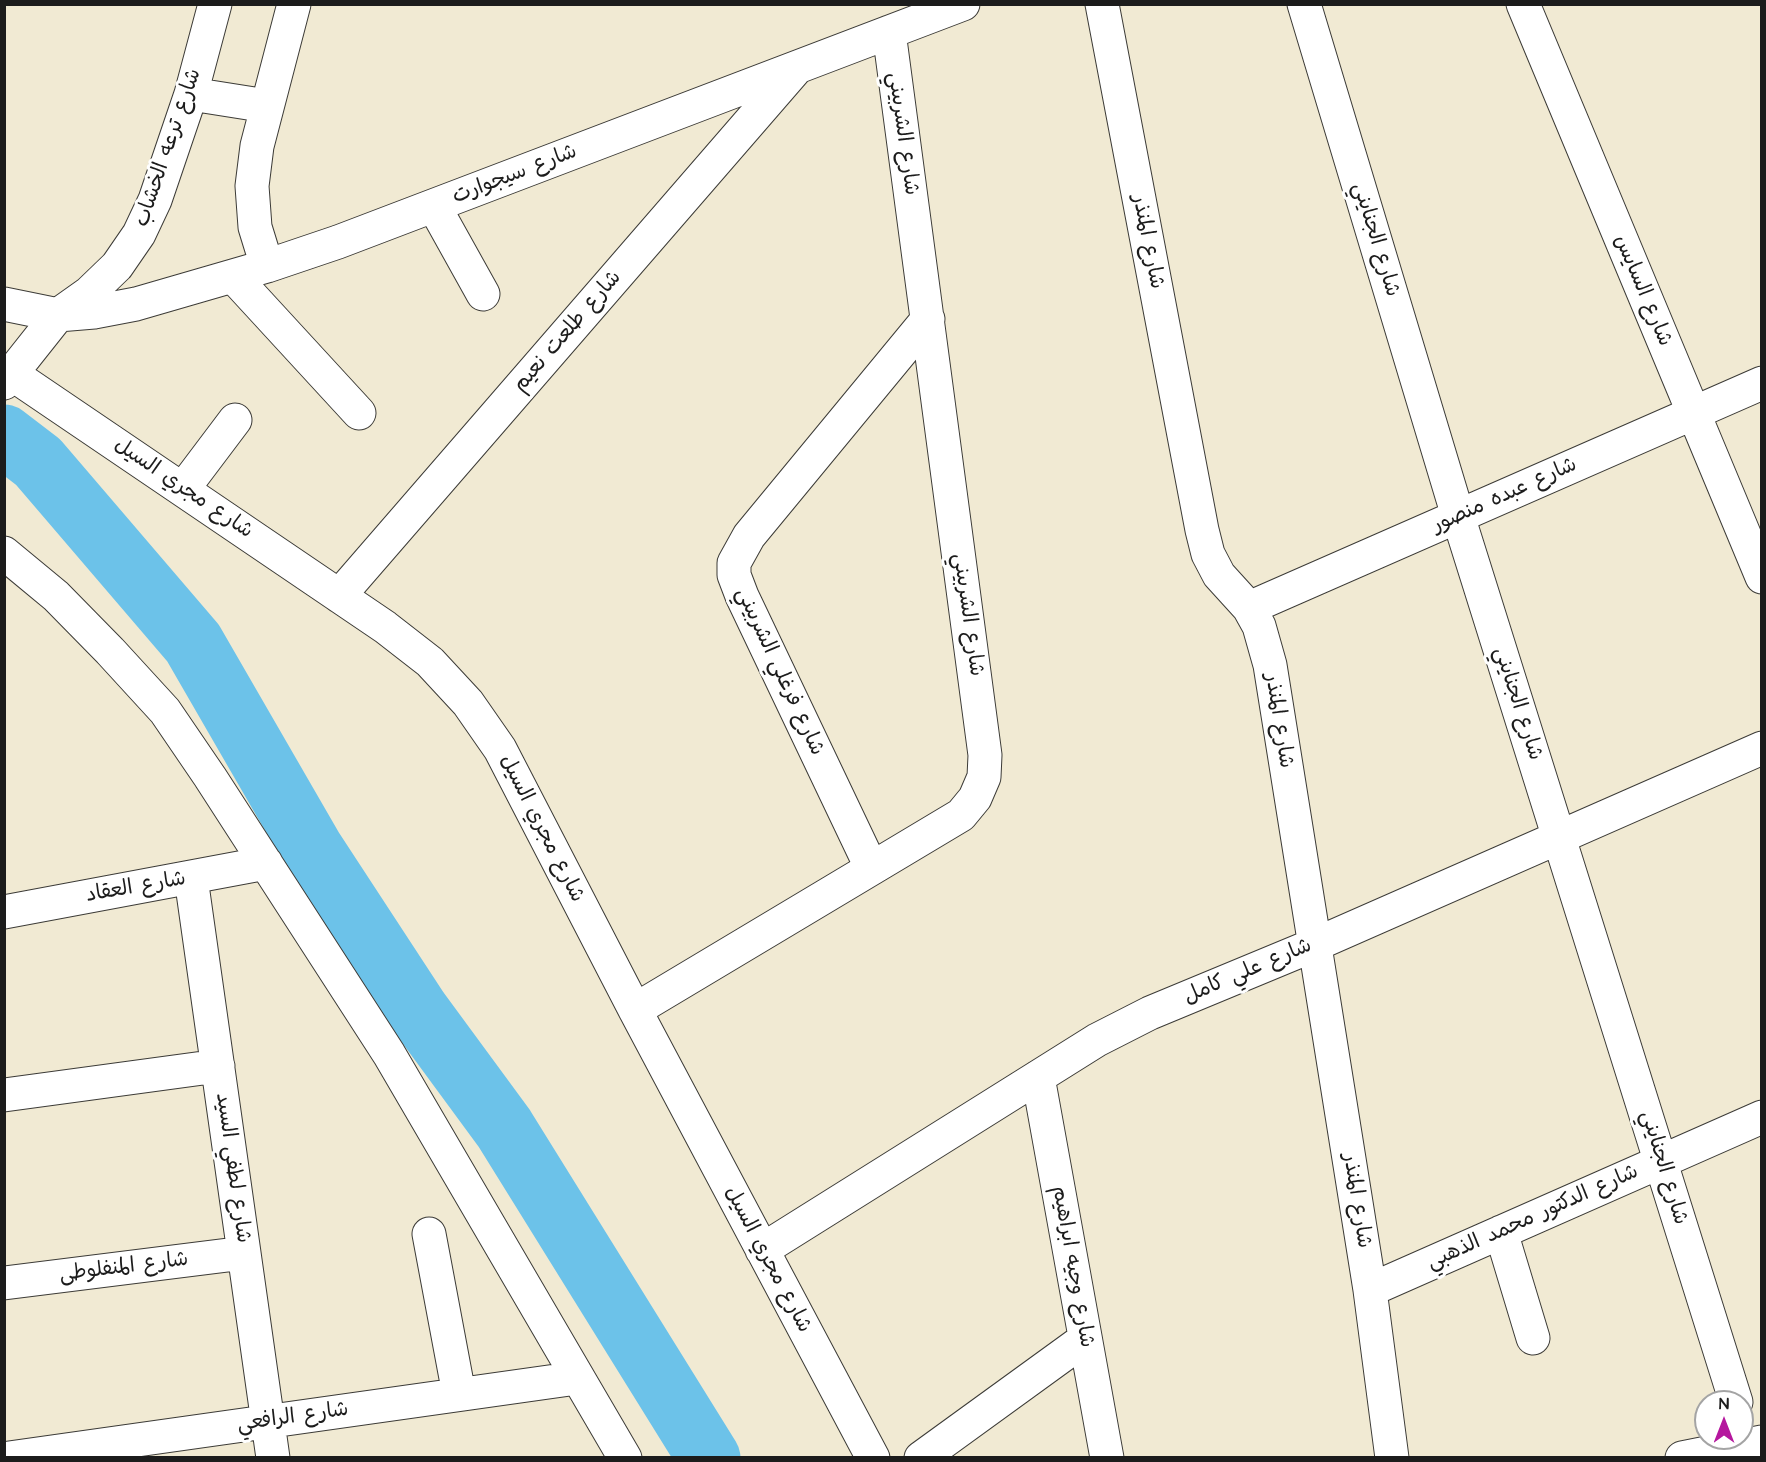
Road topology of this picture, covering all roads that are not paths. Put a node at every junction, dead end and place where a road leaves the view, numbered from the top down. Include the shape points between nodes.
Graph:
1 (215, 4) edge
2 (294, 4) edge
3 (963, 4) edge
4 (1102, 4) edge
5 (1305, 4) edge
6 (1522, 4) edge
7 (889, 33) junction
8 (797, 68) junction
9 (191, 94) junction
10 (267, 106) junction
11 (434, 206) junction
12 (267, 266) junction
13 (233, 276) junction
14 (483, 294) dead end
15 (4, 304) edge
16 (58, 315) junction
17 (928, 319) junction
18 (8, 378) edge
19 (1761, 383) edge
20 (359, 413) dead end
21 (1693, 413) junction
22 (235, 420) dead end
23 (183, 489) junction
24 (1458, 516) junction
25 (4, 553) edge
26 (1761, 577) edge
27 (339, 596) junction
28 (1249, 608) junction
29 (1761, 748) edge
30 (1559, 837) junction
31 (266, 863) junction
32 (871, 867) junction
33 (191, 878) junction
34 (4, 912) edge
35 (1314, 945) junction
36 (635, 1010) junction
37 (218, 1066) junction
38 (1038, 1077) junction
39 (4, 1095) edge
40 (1761, 1117) edge
41 (1661, 1161) junction
42 (1501, 1232) junction
43 (429, 1234) dead end
44 (762, 1250) junction
45 (244, 1253) junction
46 (4, 1283) edge
47 (1370, 1290) junction
48 (1533, 1338) dead end
49 (1085, 1339) junction
50 (577, 1378) junction
51 (1732, 1390) edge
52 (459, 1394) junction
53 (268, 1421) junction
54 (1707, 1450) edge
55 (9, 1458) edge
56 (273, 1458) edge
57 (625, 1458) edge
58 (873, 1458) edge
59 (921, 1458) edge
60 (1107, 1458) edge
61 (1392, 1458) edge
62 (1682, 1458) edge

1 - 9 street, شارع ترعه الخشاب
2 - 10 street
3 - 7 street, شارع سيجوارت
4 - 28 street, شارع المنذر via 1202,530 1219,575
5 - 24 street, شارع الجنايني
6 - 21 street, شارع السايس
7 - 8 street, شارع سيجوارت
7 - 17 street, شارع الشربيني
8 - 11 street, شارع سيجوارت
8 - 27 street, شارع طلعت نعيم
9 - 10 street
9 - 16 street, شارع ترعه الخشاب via 156,200 139,234 117,266 90,293
10 - 12 street via 252,186 255,227
11 - 12 street, شارع سيجوارت
11 - 14 street
12 - 13 street, شارع سيجوارت
13 - 16 street, شارع سيجوارت via 136,304
13 - 20 street
15 - 16 street, شارع سيجوارت
16 - 18 street, شارع ترعه الخشاب
17 - 32 street, شارع الشربيني via 985,755 984,777 975,798 961,815
17 - 32 street, شارع فرغلي الشربيني via 749,536 734,563 742,596
18 - 23 street, شارع مجري السيل
19 - 21 street, شارع عبده منصور
21 - 24 street, شارع عبده منصور
21 - 26 street, شارع السايس
22 - 23 street
23 - 27 street, شارع مجري السيل
24 - 28 street, شارع عبده منصور
24 - 30 street, شارع الجنايني
25 - 31 street via 56,596 165,711
27 - 36 street, شارع مجري السيل via 430,662 468,703 500,749
28 - 35 street, شارع المنذر via 1270,665
29 - 30 street, شارع علي كامل
30 - 35 street, شارع علي كامل
30 - 41 street, شارع الجنايني
31 - 33 street, شارع العقاد
31 - 50 street via 389,1054
32 - 36 street, شارع الشربيني
33 - 34 street, شارع العقاد
33 - 37 street, شارع لطفي السيد
35 - 38 street, شارع علي كامل via 1150,1013
35 - 47 street, شارع المنذر
36 - 44 street, شارع مجري السيل
37 - 39 street
37 - 45 street, شارع لطفي السيد
38 - 44 street, شارع علي كامل
38 - 49 street, شارع وجيه ابراهيم
40 - 41 street, شارع الدكتور محمد الذهبي
41 - 42 street, شارع الدكتور محمد الذهبي
41 - 51 street, شارع الجنايني
42 - 47 street, شارع الدكتور محمد الذهبي
42 - 48 street
43 - 52 street
44 - 58 street, شارع مجري السيل
45 - 46 street, شارع المنفلوطى
45 - 53 street, شارع لطفي السيد
47 - 61 street, شارع المنذر
49 - 59 street
49 - 60 street, شارع وجيه ابراهيم
50 - 52 street, شارع الرافعي
50 - 57 street
52 - 53 street, شارع الرافعي
53 - 55 street, شارع الرافعي
53 - 56 street, شارع لطفي السيد
54 - 62 street

